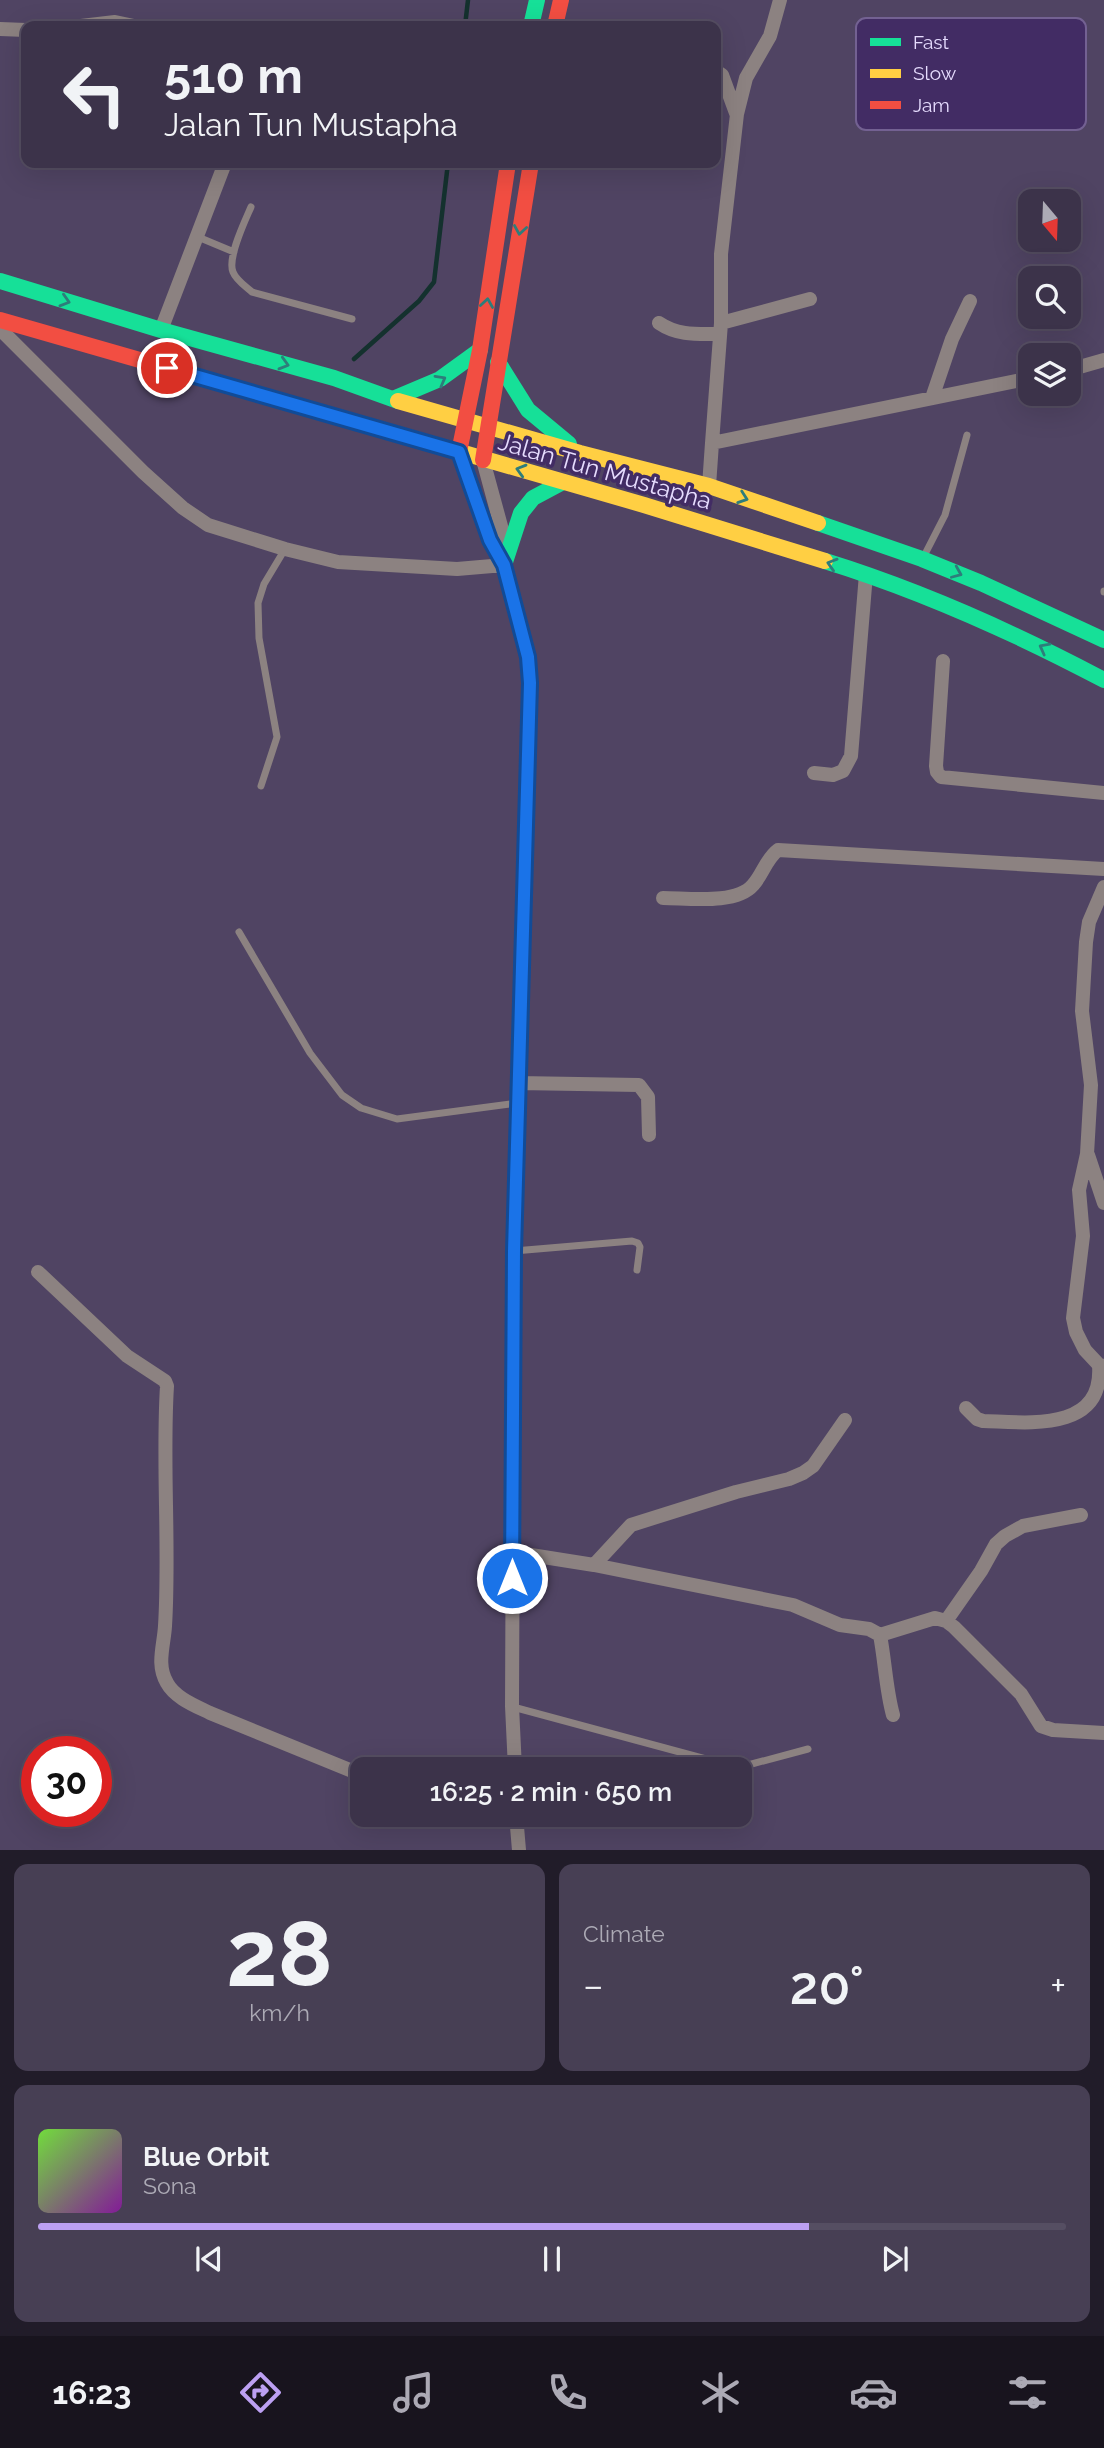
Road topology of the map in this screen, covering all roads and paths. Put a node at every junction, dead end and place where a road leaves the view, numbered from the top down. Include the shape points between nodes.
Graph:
1 (537, 0) edge
2 (561, 0) edge
3 (780, 0) edge
4 (532, 21) edge
5 (556, 21) edge
6 (0, 29) edge
7 (21, 30) edge
8 (721, 74) edge
9 (737, 114) junction
10 (223, 168) edge
11 (507, 168) edge
12 (530, 168) edge
13 (250, 207) dead end
14 (198, 237) junction
15 (234, 252) junction
16 (0, 281) edge
17 (810, 299) dead end
18 (970, 301) dead end
19 (352, 319) dead end
20 (659, 323) dead end
21 (720, 329) junction
22 (161, 330) junction
23 (2, 331) edge
24 (480, 350) junction
25 (1104, 360) edge
26 (498, 362) junction
27 (1081, 367) edge
28 (1018, 381) edge
29 (388, 397) junction
30 (932, 398) junction
31 (465, 418) junction
32 (489, 425) junction
33 (967, 435) dead end
34 (712, 443) junction
35 (459, 452) junction
36 (580, 453) junction
37 (483, 460) junction
38 (563, 482) junction
39 (709, 486) junction
40 (285, 549) junction
41 (922, 559) junction
42 (504, 565) junction
43 (866, 574) junction
44 (1103, 637) edge
45 (943, 661) dead end
46 (1104, 680) edge
47 (814, 773) dead end
48 (261, 786) dead end
49 (1104, 793) edge
50 (1104, 869) edge
51 (1104, 887) edge
52 (663, 898) dead end
53 (239, 932) dead end
54 (518, 1083) junction
55 (1098, 1083) edge
56 (518, 1104) junction
57 (649, 1135) dead end
58 (1087, 1154) junction
59 (1104, 1203) edge
60 (514, 1251) junction
61 (638, 1270) dead end
62 (38, 1272) dead end
63 (1102, 1365) edge
64 (966, 1408) dead end
65 (845, 1420) dead end
66 (1081, 1515) dead end
67 (512, 1552) junction
68 (594, 1565) junction
69 (946, 1620) junction
70 (880, 1635) junction
71 (512, 1706) junction
72 (893, 1715) dead end
73 (1104, 1733) edge
74 (808, 1749) dead end
75 (514, 1757) edge
76 (350, 1771) edge
77 (518, 1827) edge
78 (519, 1850) edge

1 - 4 main road
2 - 5 main road
3 - 9 street via 770,36 746,78
6 - 7 street
8 - 9 street
9 - 21 street via 721,254
10 - 14 street
24 -> 11 main road
12 -> 26 main road
13 - 15 lane
14 - 15 lane
14 - 22 street
15 - 19 lane via 232,271 252,292
16 -> 22 main road
17 - 21 street
18 - 30 street
20 - 21 street via 684,334
21 - 34 street
22 -> 29 main road
23 - 35 main road, Jalan Tun Mustapha via 320,411
23 - 40 street via 183,508 208,525
29 -> 24 main road via 426,388
24 - 31 main road
25 - 27 street
26 - 32 main road
26 - 36 main road via 528,410
28 - 30 street
29 - 31 main road
30 - 34 street
31 - 32 main road
31 - 35 main road
32 - 36 main road
32 - 37 main road
33 - 41 lane via 945,515
34 - 39 street
35 - 37 main road, Jalan Tun Mustapha
35 - 42 street via 490,540
36 - 39 main road
38 -> 37 main road, Jalan Tun Mustapha
37 - 42 street via 504,537
38 - 42 main road via 533,498 521,513
43 -> 38 main road, Jalan Tun Mustapha
39 -> 41 main road
40 - 42 street via 338,562 457,569
40 - 48 lane via 258,603 259,638 277,737
41 -> 44 main road
42 - 54 street via 530,667
46 -> 43 main road, Jalan Tun Mustapha via 1024,638
43 - 47 street via 851,756 843,771
45 - 49 street via 936,766 941,777
50 - 52 street via 778,850 743,893 731,898
51 - 55 street via 1089,922 1082,1011
53 - 56 lane via 310,1053 342,1095 361,1108 397,1119
54 - 56 street
54 - 57 street via 639,1085 648,1097
55 - 58 street
56 - 60 street
58 - 59 street
58 - 63 street via 1079,1189 1083,1236 1073,1318 1085,1350
60 - 61 lane via 632,1241 640,1247
60 - 67 street
62 - 76 street via 127,1356 167,1386 167,1586 160,1658 167,1684 210,1713
63 - 64 street via 1097,1395 1086,1409 1063,1420 983,1421
65 - 68 street via 803,1473 631,1525
66 - 69 street via 1023,1526 1005,1535
67 - 68 street
67 - 71 street
68 - 70 street via 793,1605 840,1625
69 - 70 street via 935,1618
69 - 73 street via 1021,1694 1041,1726
70 - 72 street
71 - 74 lane via 728,1765 748,1765
71 - 75 street
77 - 78 street

